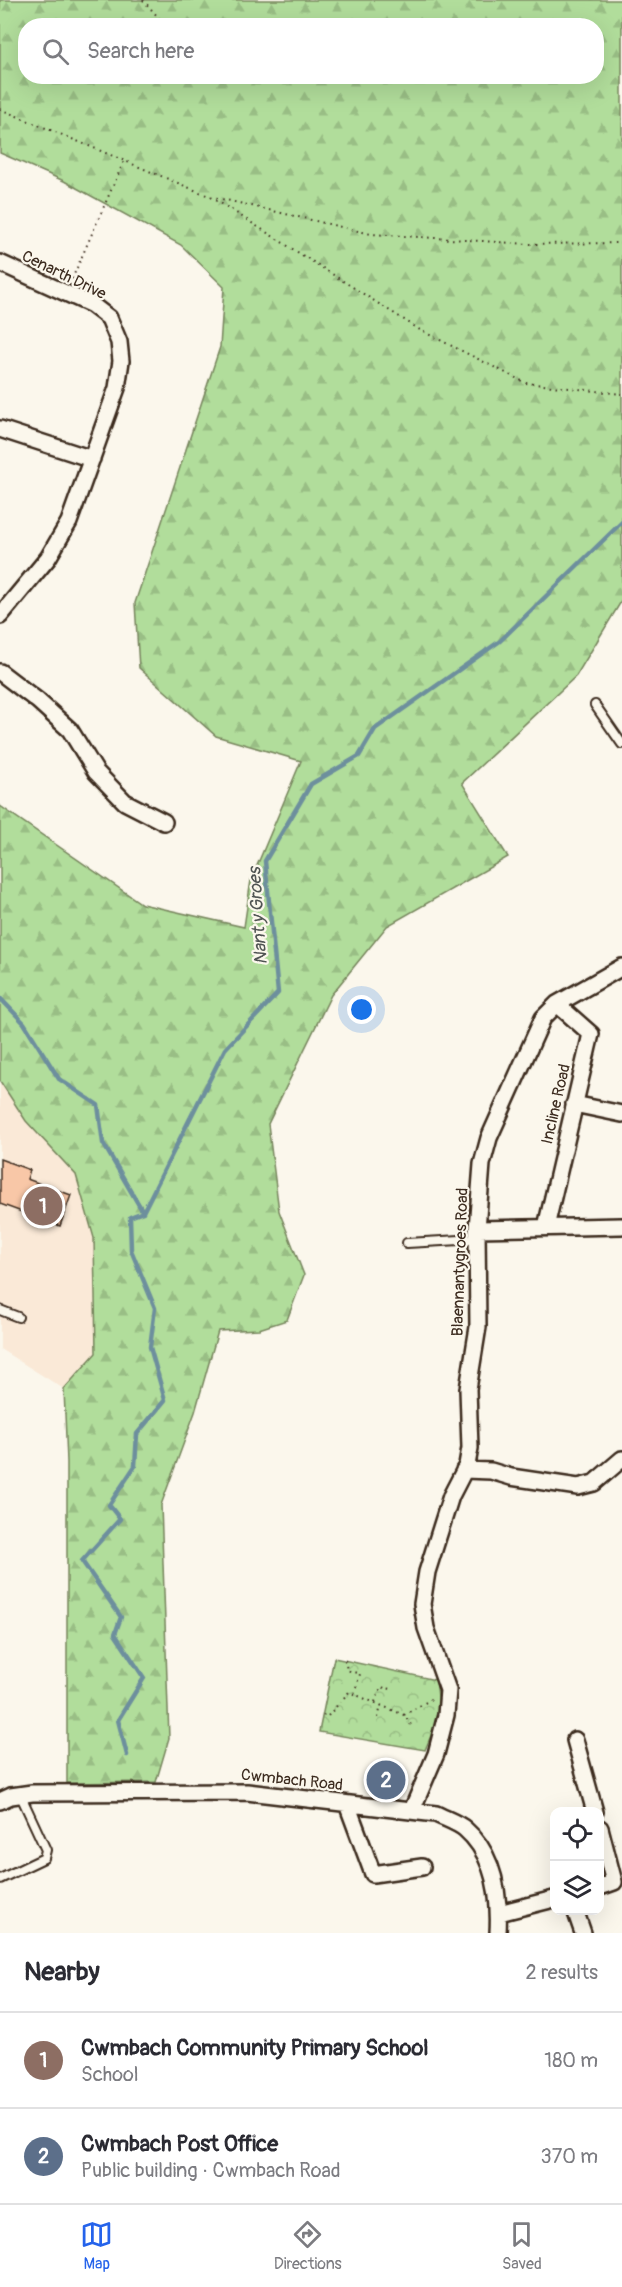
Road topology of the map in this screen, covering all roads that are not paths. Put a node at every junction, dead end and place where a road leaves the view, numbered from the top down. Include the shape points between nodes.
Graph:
1 (0, 263) edge
2 (0, 429) edge
3 (92, 459) junction
4 (0, 616) edge
5 (0, 672) edge
6 (595, 705) dead end
7 (622, 744) edge
8 (164, 822) dead end
9 (622, 968) edge
10 (556, 1004) junction
11 (574, 1104) junction
12 (622, 1114) edge
13 (622, 1226) edge
14 (546, 1227) junction
15 (478, 1234) junction
16 (407, 1243) dead end
17 (0, 1310) edge
18 (18, 1317) dead end
19 (622, 1459) edge
20 (464, 1470) junction
21 (575, 1740) dead end
22 (20, 1794) junction
23 (0, 1801) edge
24 (347, 1804) junction
25 (594, 1807) edge
26 (412, 1810) junction
27 (604, 1846) edge
28 (422, 1867) dead end
29 (0, 1879) edge
30 (612, 1882) edge
31 (550, 1900) edge
32 (499, 1913) junction
33 (576, 1915) edge
34 (498, 1933) edge
35 (583, 1933) edge

1 - 3 street, Cenarth Drive via 92,305 109,318 119,342 121,361 117,388
2 - 3 street
3 - 4 street, Cenarth Drive via 69,522 48,558
5 - 8 street via 70,730 96,772 125,802
6 - 7 lane
9 - 10 street, Blaennantygroes Road
10 - 11 street, Incline Road via 591,1034
10 - 15 street, Blaennantygroes Road via 543,1018 489,1137 482,1164
11 - 12 street
11 - 14 street, Incline Road
13 - 14 street
14 - 15 street
15 - 16 lane
15 - 20 street, Blaennantygroes Road via 478,1327 468,1389 470,1448
17 - 18 lane
19 - 20 street via 594,1483 578,1487
20 - 26 street, Blaennantygroes Road via 444,1517 422,1604 426,1628 448,1690 436,1754
21 - 25 street
22 - 23 street, Cwmbach Road
22 - 24 street, Cwmbach Road via 247,1792
22 - 29 lane via 46,1850 44,1858
24 - 26 street, Cwmbach Road
24 - 28 street via 373,1874
26 - 32 street, Cwmbach Road via 436,1814 464,1827 477,1841 497,1887
27 - 30 street
31 - 32 street
32 - 34 street, Cwmbach Road
33 - 35 street

